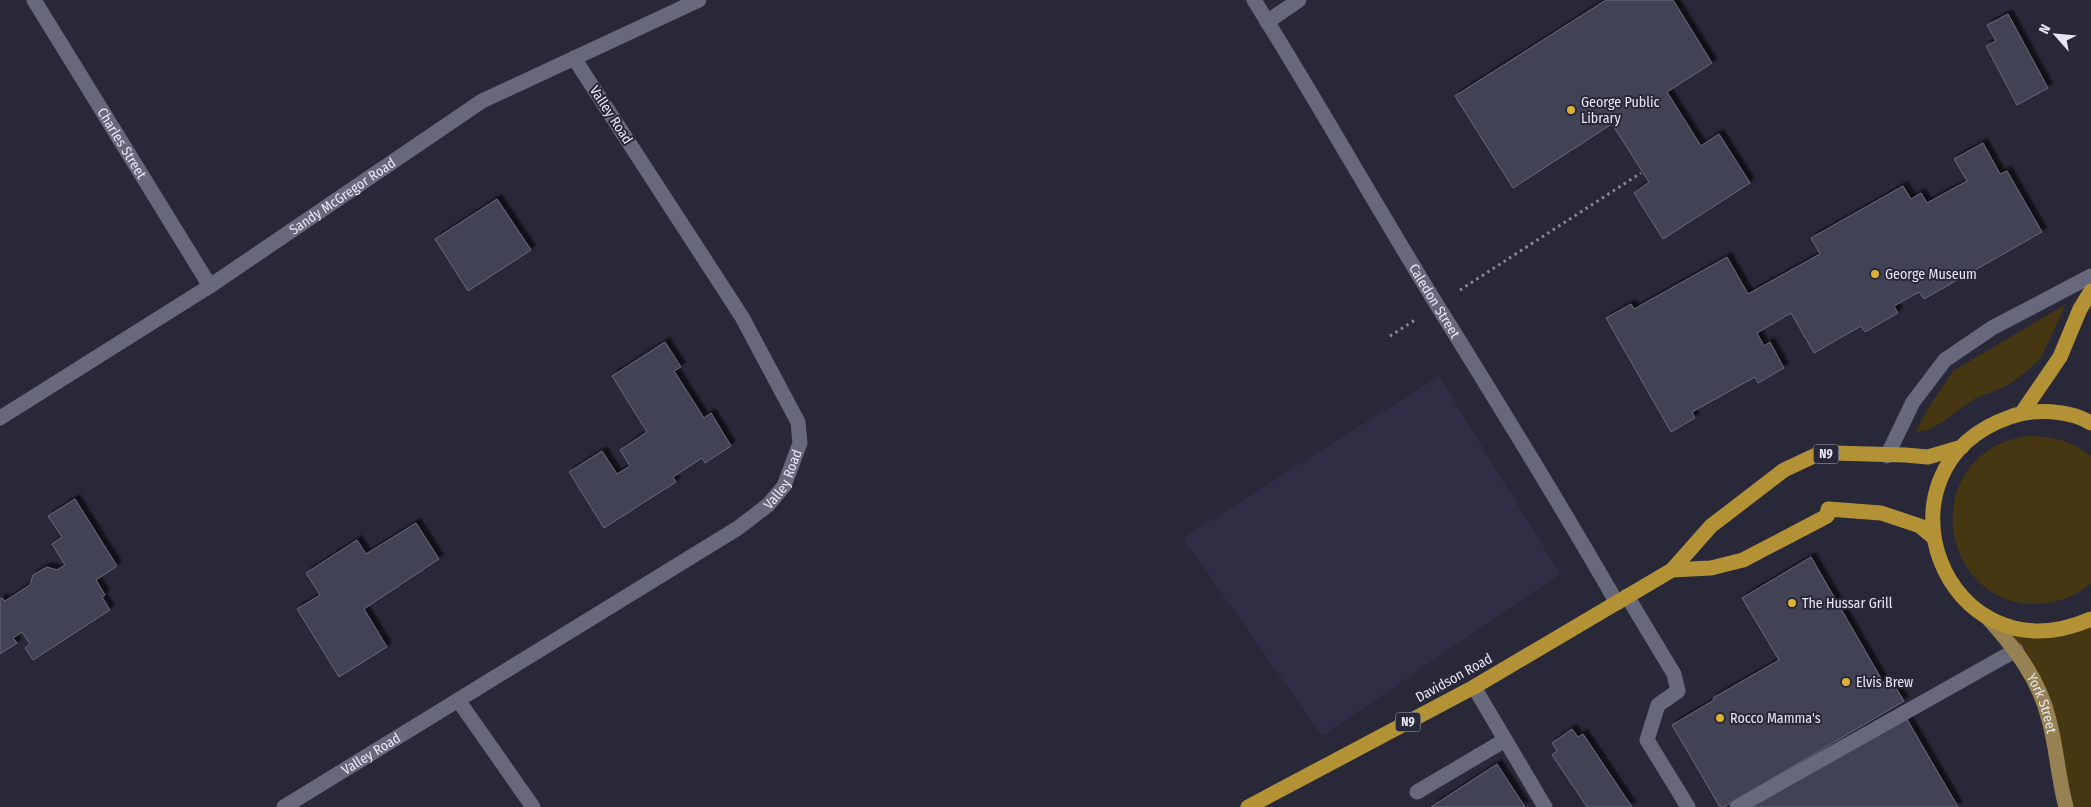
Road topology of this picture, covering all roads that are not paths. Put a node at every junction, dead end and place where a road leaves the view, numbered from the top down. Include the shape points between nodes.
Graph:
1 (34, 0) edge
2 (699, 0) edge
3 (1254, 0) edge
4 (1299, 0) edge
5 (1268, 22) junction
6 (574, 58) junction
7 (2091, 276) edge
8 (210, 286) junction
9 (2091, 292) edge
10 (2022, 414) junction
11 (0, 418) edge
12 (2091, 423) edge
13 (1962, 447) junction
14 (1887, 456) junction
15 (1933, 537) junction
16 (1672, 570) junction
17 (1622, 600) junction
18 (1986, 616) junction
19 (2091, 619) edge
20 (2016, 650) junction
21 (1474, 687) junction
22 (458, 700) junction
23 (1505, 740) junction
24 (1417, 792) dead end
25 (284, 807) edge
26 (533, 807) edge
27 (1248, 807) edge
28 (1545, 807) edge
29 (1688, 807) edge
30 (1737, 807) edge
31 (2066, 807) edge

1 - 8 street, Charles Street
2 - 6 street, Sandy McGregor Road
3 - 5 street, Caledon Street
4 - 5 street
5 - 17 street, Caledon Street via 1437,305
6 - 8 street, Sandy McGregor Road via 482,102
6 - 22 street, Valley Road via 742,317 798,422 800,443 784,486 768,506 746,523
7 - 14 street via 1992,328 1945,360 1913,402
8 - 11 street, Sandy McGregor Road
9 - 10 highway via 2080,309 2060,357
10 - 12 highway, N9 via 2050,412
10 - 13 highway, N9 via 1997,422
13 - 14 highway, Davidson Road / N9 via 1928,458
13 - 15 highway, N9 via 1944,471 1937,488 1933,506
14 - 16 highway, Davidson Road / N9 via 1844,452 1816,455 1784,470 1711,526
15 - 16 highway, Davidson Road / N9 via 1920,526 1881,513 1828,509 1827,516 1744,560 1711,568
15 - 18 highway, N9 via 1940,560 1956,591
16 - 17 highway, Davidson Road / N9
17 - 21 highway, Davidson Road / N9
17 - 29 street, Caledon Street via 1674,674 1678,691 1658,705 1648,740
18 - 19 highway, N9 via 2003,624 2040,631 2059,630
18 - 20 main road, York Street
20 - 30 street
20 - 31 main road, York Street via 2033,677 2046,708
21 - 23 street
21 - 27 highway, Davidson Road / N9
22 - 25 street, Valley Road
22 - 26 street
23 - 24 street
23 - 28 street

